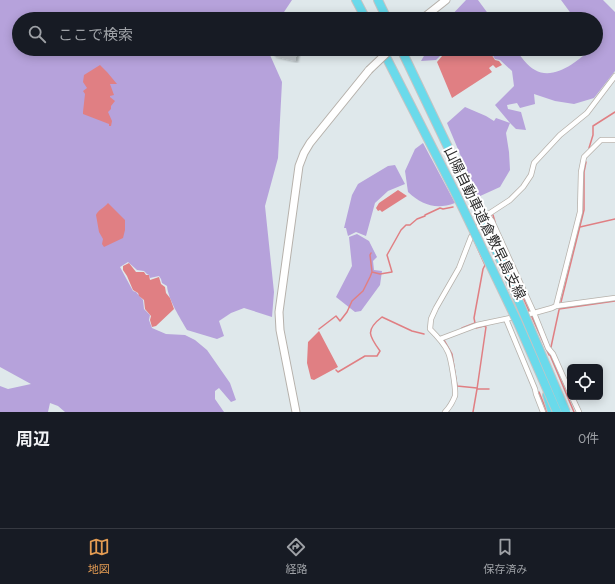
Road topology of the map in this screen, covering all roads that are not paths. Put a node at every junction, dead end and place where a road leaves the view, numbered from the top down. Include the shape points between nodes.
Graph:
1 (356, 0) edge
2 (378, 0) edge
3 (446, 0) edge
4 (362, 12) edge
5 (384, 12) edge
6 (431, 12) edge
7 (383, 56) edge
8 (386, 56) edge
9 (405, 56) edge
10 (615, 76) edge
11 (615, 140) edge
12 (488, 215) junction
13 (615, 298) edge
14 (556, 306) junction
15 (534, 313) junction
16 (506, 319) junction
17 (440, 340) junction
18 (544, 382) junction
19 (567, 385) edge
20 (574, 400) edge
21 (296, 412) edge
22 (446, 412) edge
23 (543, 412) edge
24 (552, 412) edge
25 (557, 412) edge
26 (567, 412) edge
27 (580, 412) edge

1 - 4 highway
2 - 5 highway
3 - 6 street
7 - 21 street, bridge via 310,143 299,166 279,312 280,330
8 - 18 highway, 山陽自動車道倉敷早島支線, bridge via 504,291
9 - 26 highway, 山陽自動車道倉敷早島支線, bridge via 510,281
10 - 12 street via 587,113 560,135 534,163 531,175 523,187 510,200
11 - 14 street via 601,140 584,157 580,212
12 - 15 street
12 - 17 street via 471,237 459,268 431,319 430,329
13 - 14 street
14 - 15 street
15 - 16 street
15 - 19 street
16 - 17 street via 477,325
16 - 23 street
17 - 22 street via 448,353 455,386 454,396
18 - 24 highway, bridge
18 - 25 highway, 山陽自動車道倉敷早島支線, bridge
20 - 27 street

